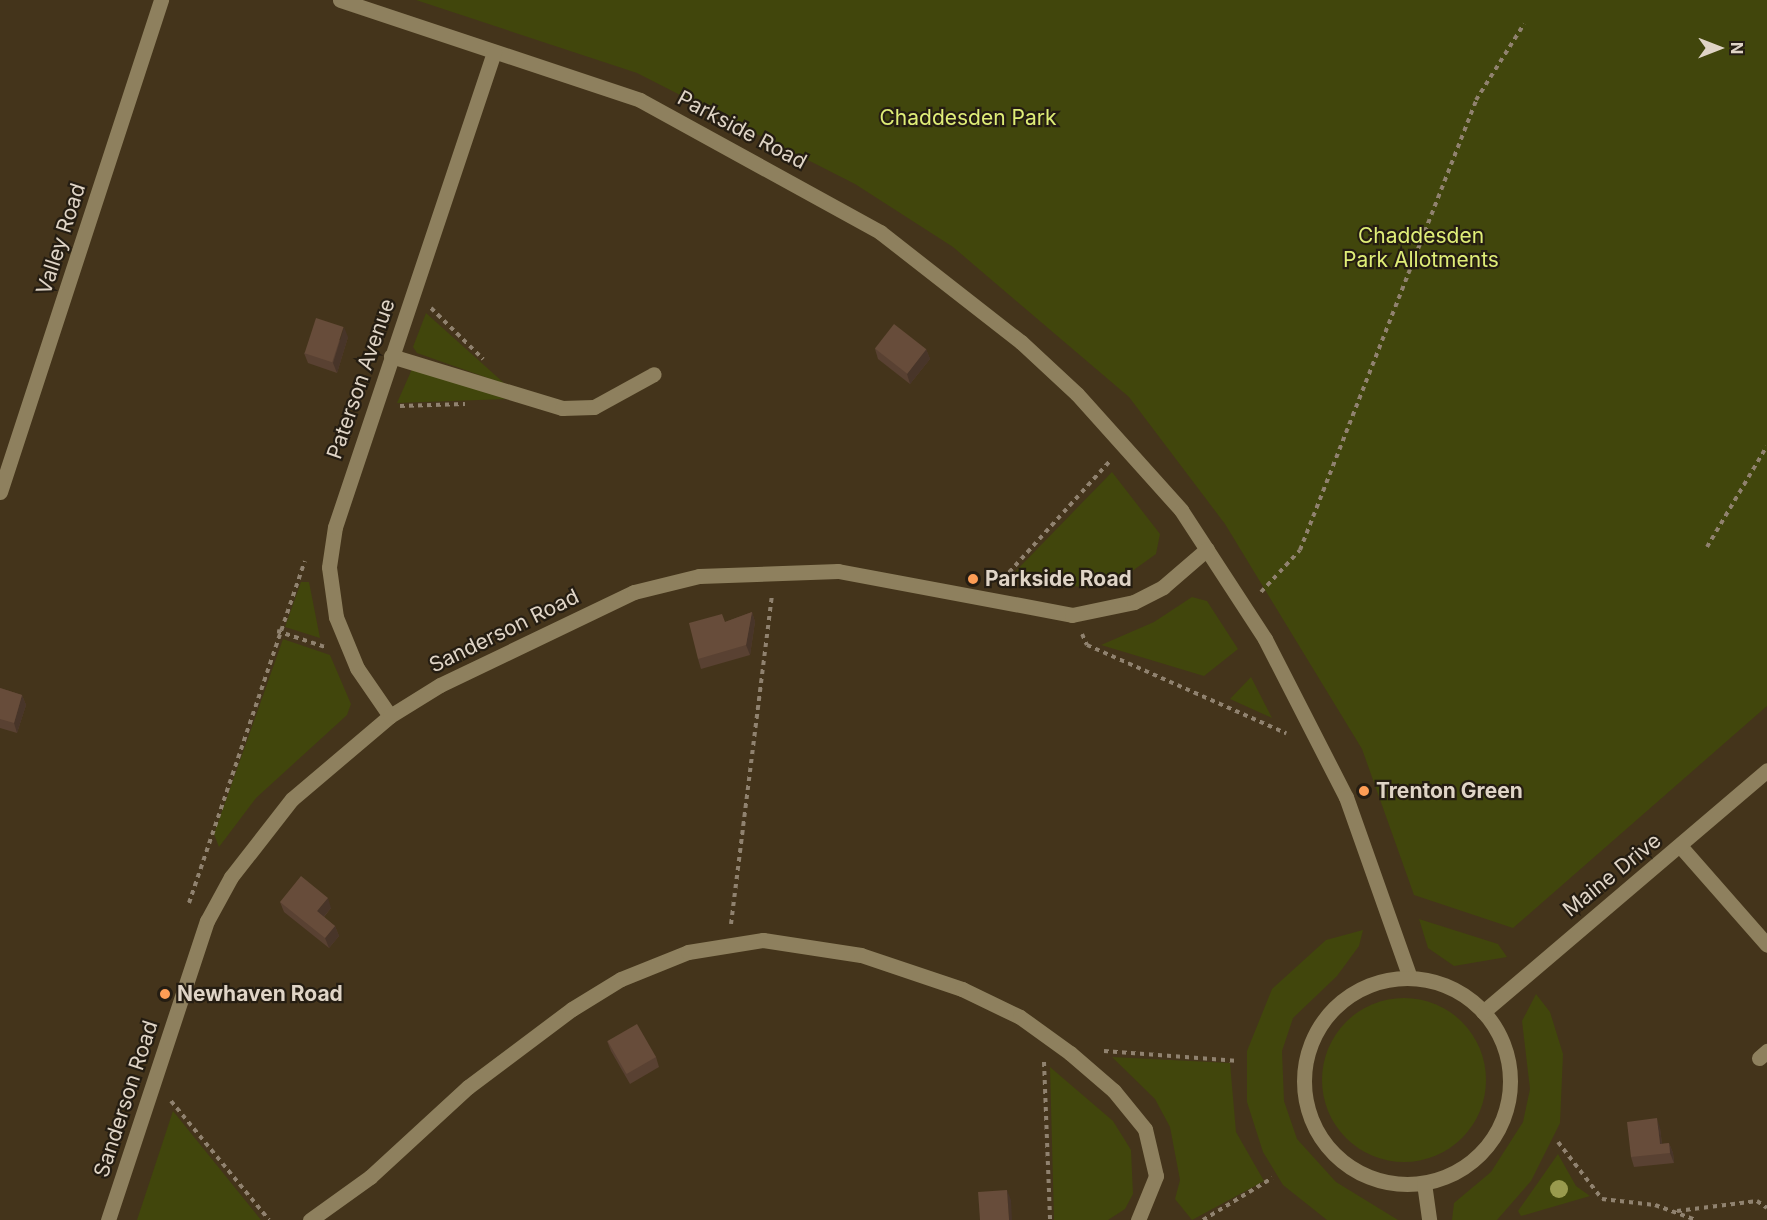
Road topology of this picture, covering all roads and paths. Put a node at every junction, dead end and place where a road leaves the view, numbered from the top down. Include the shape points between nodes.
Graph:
1 (161, 0) edge
2 (340, 0) edge
3 (1524, 24) dead end
4 (494, 52) junction
5 (413, 290) junction
6 (391, 356) junction
7 (488, 364) dead end
8 (654, 374) dead end
9 (468, 404) dead end
10 (372, 407) junction
11 (1124, 446) junction
12 (1767, 446) edge
13 (0, 492) edge
14 (1707, 547) dead end
15 (310, 548) dead end
16 (1207, 549) junction
17 (775, 570) junction
18 (985, 599) junction
19 (1244, 605) junction
20 (1072, 615) junction
21 (277, 631) junction
22 (352, 656) junction
23 (390, 716) junction
24 (1323, 751) junction
25 (1767, 770) edge
26 (1682, 847) junction
27 (185, 916) dead end
28 (729, 942) junction
29 (1767, 945) edge
30 (1410, 978) junction
31 (1484, 1012) junction
32 (1043, 1034) junction
33 (1062, 1048) junction
34 (1239, 1061) dead end
35 (154, 1079) junction
36 (1558, 1142) dead end
37 (1272, 1178) dead end
38 (1424, 1183) junction
39 (1767, 1208) edge
40 (1676, 1211) junction
41 (108, 1220) edge
42 (269, 1220) edge
43 (310, 1220) edge
44 (1050, 1220) edge
45 (1138, 1220) edge
46 (1203, 1220) edge
47 (1429, 1220) edge
48 (1696, 1220) edge

1 - 13 street, Valley Road
2 - 4 street, Parkside Road
3 - 19 path via 1476,100 1300,550
4 - 5 street, Paterson Avenue
4 - 11 street, Parkside Road via 640,100 770,167 880,232 1021,342
5 - 6 street, Paterson Avenue
5 - 7 path
6 - 8 street via 562,408 594,407
6 - 10 street, Paterson Avenue
9 - 10 path
10 - 22 street, Paterson Avenue via 334,527 329,567 336,616
11 - 16 street, Parkside Road via 1181,510
11 - 18 path
12 - 14 path
15 - 21 path
16 - 19 street, Parkside Road
16 - 20 street, Sanderson Road via 1163,587 1134,602
17 - 18 street, Sanderson Road via 838,571
17 - 23 street, Sanderson Road via 699,576 634,592 496,655
17 - 28 path
18 - 20 street, Sanderson Road
19 - 24 street, Parkside Road
20 - 24 path via 1087,645
21 - 22 path
21 - 27 path
22 - 23 street, Paterson Avenue
23 - 35 street, Sanderson Road via 292,799 231,877 207,921
24 - 30 street, Parkside Road via 1369,854
25 - 26 street, Maine Drive
26 - 29 street
26 - 31 street, Maine Drive
28 - 32 street via 779,941 840,950 912,970 997,1004
28 - 43 street via 659,963 572,1009 468,1087 370,1177
30 - 31 street via 1445,985
30 - 38 street via 1378,982 1335,1007 1308,1050 1304,1077 1312,1123 1339,1160 1374,1179
31 - 38 street via 1508,1062 1507,1108 1497,1132 1474,1159
32 - 33 street
32 - 44 path
33 - 34 path
33 - 45 street via 1114,1091 1145,1129 1156,1176
35 - 41 street, Sanderson Road
35 - 42 path
36 - 40 path via 1602,1199
37 - 46 path
38 - 47 street
39 - 40 path via 1757,1201
40 - 48 path

